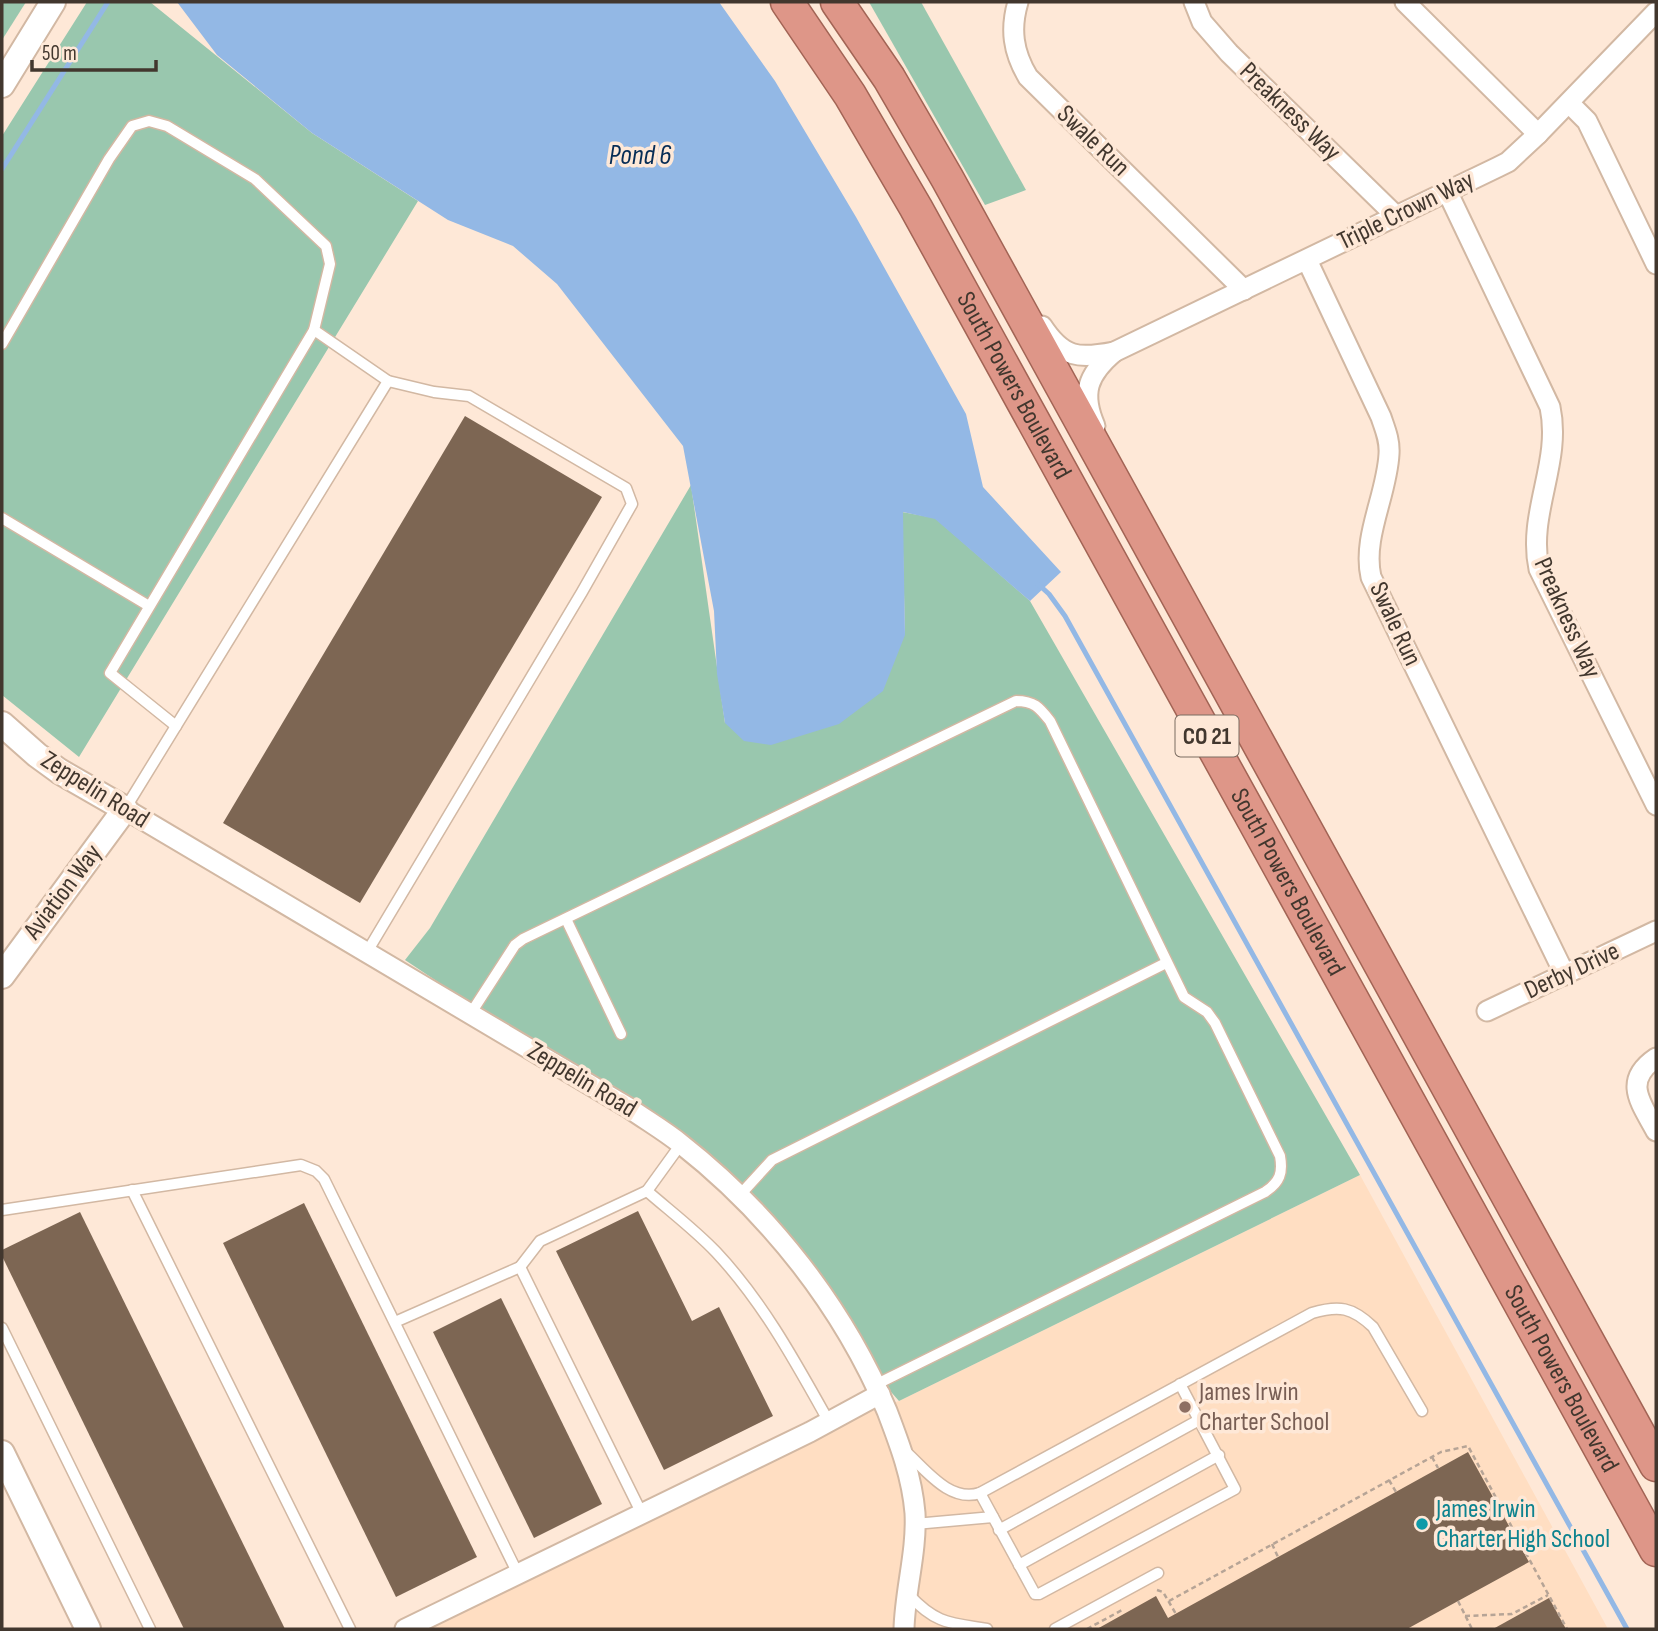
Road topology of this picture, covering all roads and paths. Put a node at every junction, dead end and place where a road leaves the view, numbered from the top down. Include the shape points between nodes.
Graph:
1 (54, 2) edge
2 (787, 2) edge
3 (836, 2) edge
4 (1018, 2) edge
5 (1194, 2) edge
6 (1405, 2) edge
7 (1647, 2) edge
8 (1656, 11) edge
9 (2, 85) edge
10 (1569, 103) junction
11 (1538, 134) junction
12 (1447, 191) junction
13 (958, 199) junction
14 (1395, 215) junction
15 (1307, 260) junction
16 (1656, 264) edge
17 (1244, 290) junction
18 (314, 330) junction
19 (2, 344) edge
20 (1114, 352) junction
21 (388, 381) junction
22 (2, 519) edge
23 (1153, 555) junction
24 (149, 606) junction
25 (2, 724) edge
26 (176, 726) junction
27 (1656, 804) edge
28 (125, 809) junction
29 (566, 919) junction
30 (1656, 931) edge
31 (367, 952) junction
32 (1166, 963) junction
33 (1565, 975) junction
34 (2, 976) edge
35 (1487, 1011) dead end
36 (471, 1013) junction
37 (621, 1034) dead end
38 (1656, 1058) edge
39 (1656, 1131) edge
40 (681, 1144) junction
41 (132, 1190) junction
42 (648, 1191) junction
43 (739, 1196) junction
44 (2, 1210) edge
45 (520, 1267) junction
46 (395, 1322) junction
47 (2, 1328) edge
48 (1180, 1384) junction
49 (877, 1390) junction
50 (1422, 1411) dead end
51 (1199, 1420) junction
52 (829, 1422) junction
53 (901, 1447) junction
54 (1219, 1455) junction
55 (1432, 1457) junction
56 (1656, 1465) edge
57 (1438, 1468) dead end
58 (7, 1469) edge
59 (1616, 1477) junction
60 (1389, 1480) junction
61 (1396, 1492) dead end
62 (980, 1493) junction
63 (642, 1514) junction
64 (993, 1517) junction
65 (915, 1524) junction
66 (999, 1530) junction
67 (1272, 1544) junction
68 (1656, 1550) edge
69 (1278, 1556) dead end
70 (1656, 1562) edge
71 (1018, 1565) junction
72 (1158, 1573) dead end
73 (518, 1574) junction
74 (1158, 1589) dead end
75 (908, 1595) junction
76 (1548, 1595) junction
77 (1168, 1601) junction
78 (1458, 1601) dead end
79 (1134, 1602) dead end
80 (1175, 1614) dead end
81 (1465, 1616) junction
82 (88, 1629) edge
83 (150, 1629) edge
84 (350, 1629) edge
85 (405, 1629) edge
86 (904, 1629) edge
87 (987, 1629) edge
88 (1055, 1629) edge
89 (1087, 1629) edge
90 (1472, 1629) edge
91 (1567, 1629) edge

1 - 9 street
2 - 59 highway, South Powers Boulevard / CO 21 via 850,95 916,208
3 - 13 highway, South Powers Boulevard / CO 21 via 888,78
4 - 17 street, Swale Run via 1013,45 1028,77
5 - 14 street, Preakness Way via 1202,22 1229,53
6 - 11 street
7 - 8 street
8 - 10 street, Triple Crown Way
10 - 11 street, Triple Crown Way
10 - 16 street via 1587,121
11 - 12 street, Triple Crown Way via 1508,162
12 - 14 street, Triple Crown Way
12 - 27 street, Preakness Way via 1550,407 1554,439 1535,533 1539,569
13 - 20 street, Triple Crown Way via 1052,342 1076,356
13 - 23 highway, South Powers Boulevard / CO 21
14 - 15 street, Triple Crown Way
15 - 17 street, Triple Crown Way
15 - 33 street, Swale Run via 1388,436 1387,471 1367,561 1371,578
17 - 20 street, Triple Crown Way
18 - 19 lane via 330,264 326,246 255,178 167,126 149,121 132,126 109,159
18 - 21 lane
18 - 24 lane
20 - 23 street, Triple Crown Way via 1090,380 1089,412
21 - 26 lane
21 - 31 lane via 469,396 626,488 632,504
22 - 24 lane
23 - 56 highway, South Powers Boulevard / CO 21
24 - 26 lane via 110,673
25 - 28 street, Zeppelin Road via 59,771
26 - 28 lane
28 - 31 street, Zeppelin Road
28 - 34 street, Aviation Way
29 - 32 lane via 1016,701 1030,701 1050,721
29 - 36 lane via 515,945
29 - 37 lane
30 - 33 street, Derby Drive
31 - 36 street, Zeppelin Road
32 - 43 lane via 772,1160
32 - 49 lane via 1184,997 1215,1023 1279,1156 1280,1179 1265,1192
33 - 35 street, Derby Drive
36 - 40 street, Zeppelin Road
38 - 39 street via 1646,1064 1636,1085
40 - 42 lane
40 - 43 street, Zeppelin Road
41 - 44 lane
41 - 46 lane via 301,1165 316,1171
41 - 84 lane
42 - 45 lane via 540,1241
42 - 52 lane via 715,1252 753,1296
43 - 49 street, Zeppelin Road via 813,1281
45 - 46 lane
45 - 63 lane
46 - 73 lane
47 - 83 lane
48 - 50 lane via 1312,1312 1333,1307 1349,1309 1373,1327
48 - 51 lane
48 - 62 lane
49 - 52 street
49 - 53 street, Zeppelin Road
51 - 54 lane
51 - 66 lane
52 - 63 street
53 - 62 lane via 945,1488 971,1496
53 - 65 street, Zeppelin Road via 910,1476
54 - 71 lane
54 - 71 lane via 1235,1489 1039,1594
55 - 57 path
55 - 60 path
55 - 76 path via 1468,1447
58 - 82 street
59 - 68 highway, South Powers Boulevard / CO 21
59 - 70 highway
60 - 61 path
60 - 67 path
62 - 64 lane
63 - 73 street
64 - 65 lane
64 - 66 lane
65 - 75 street, Zeppelin Road
66 - 71 lane
67 - 69 path
67 - 77 path
72 - 88 lane
73 - 85 street
74 - 77 path
75 - 86 street, Zeppelin Road
75 - 87 lane via 941,1622
76 - 81 path via 1512,1614
76 - 91 path
77 - 80 path
78 - 81 path
79 - 89 path
81 - 90 path

